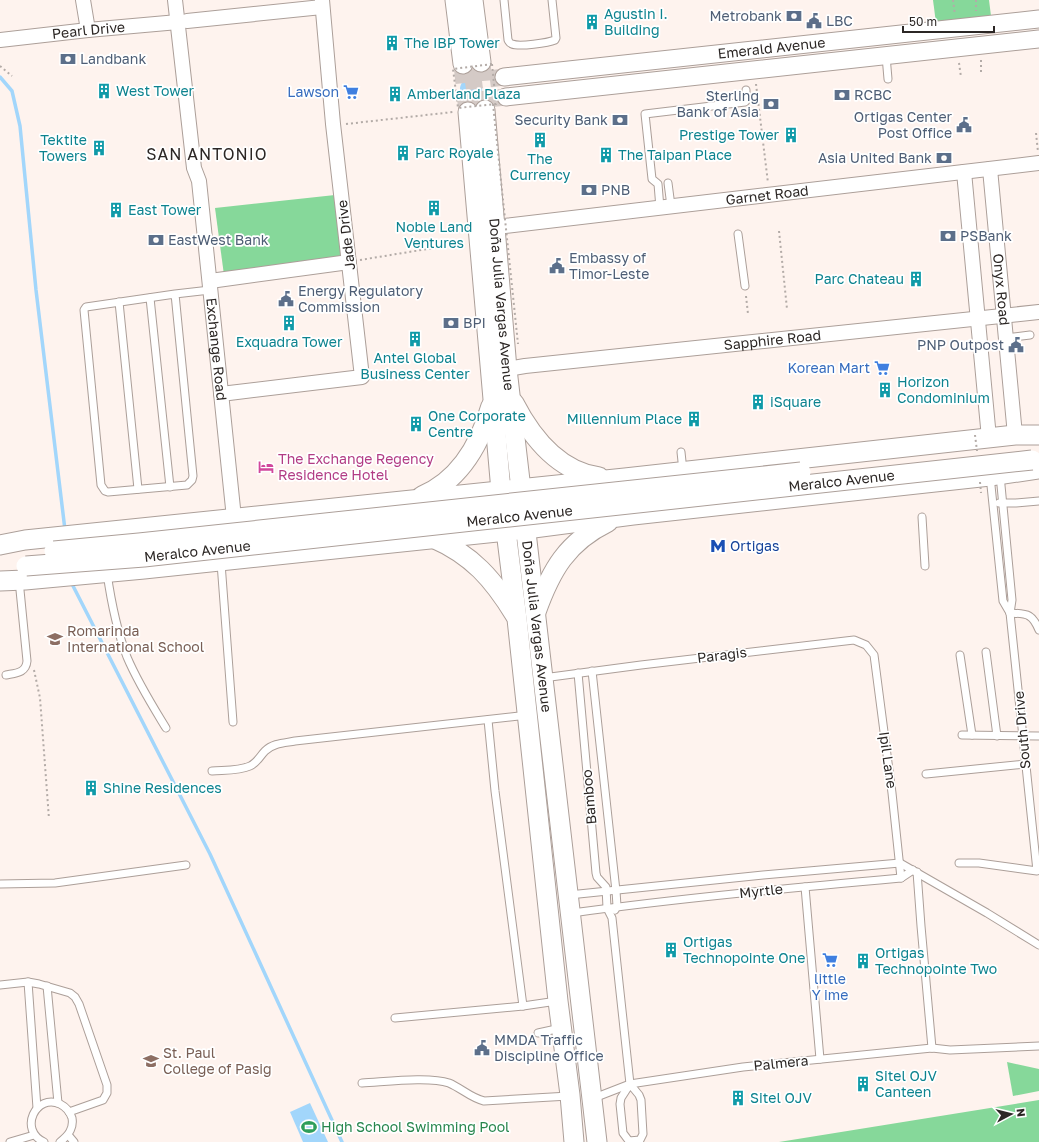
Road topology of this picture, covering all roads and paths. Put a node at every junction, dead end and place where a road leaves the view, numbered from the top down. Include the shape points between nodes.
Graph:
1 (82, 0) edge
2 (175, 0) edge
3 (185, 0) edge
4 (455, 0) edge
5 (473, 0) edge
6 (504, 0) edge
7 (552, 0) edge
8 (953, 0) edge
9 (322, 3) edge
10 (955, 15) dead end
11 (1039, 18) edge
12 (182, 22) junction
13 (88, 30) junction
14 (1039, 39) edge
15 (0, 40) edge
16 (886, 55) junction
17 (0, 66) edge
18 (759, 69) junction
19 (12, 76) dead end
20 (504, 77) tunnel mouth
21 (888, 79) dead end
22 (746, 90) dead end
23 (481, 107) junction
24 (333, 124) junction
25 (1036, 133) dead end
26 (1039, 163) edge
27 (990, 169) junction
28 (964, 172) junction
29 (668, 183) dead end
30 (769, 195) junction
31 (666, 207) junction
32 (496, 227) junction
33 (779, 231) dead end
34 (738, 234) dead end
35 (480, 241) junction
36 (349, 262) junction
37 (210, 285) junction
38 (744, 286) joint
39 (175, 294) junction
40 (150, 298) junction
41 (119, 302) junction
42 (787, 309) dead end
43 (1039, 312) edge
44 (748, 314) dead end
45 (1003, 316) junction
46 (978, 318) junction
47 (1030, 335) dead end
48 (1005, 338) junction
49 (518, 344) dead end
50 (506, 369) junction
51 (221, 394) junction
52 (502, 397) junction
53 (989, 438) junction
54 (1033, 450) edge
55 (682, 452) dead end
56 (683, 472) junction
57 (995, 475) junction
58 (621, 479) junction
59 (170, 487) junction
60 (138, 489) junction
61 (520, 489) junction
62 (501, 491) junction
63 (417, 499) junction
64 (1039, 501) edge
65 (993, 502) junction
66 (366, 504) junction
67 (1003, 504) junction
68 (628, 516) junction
69 (922, 517) dead end
70 (234, 518) junction
71 (524, 521) junction
72 (505, 523) junction
73 (429, 539) junction
74 (0, 545) edge
75 (370, 545) junction
76 (0, 553) edge
77 (221, 560) junction
78 (24, 566) junction
79 (926, 566) dead end
80 (0, 572) edge
81 (106, 572) junction
82 (0, 581) edge
83 (1010, 613) junction
84 (526, 617) junction
85 (1039, 630) edge
86 (866, 645) joint
87 (986, 652) dead end
88 (960, 655) dead end
89 (34, 668) dead end
90 (592, 671) junction
91 (578, 673) junction
92 (6, 675) dead end
93 (543, 678) junction
94 (528, 715) junction
95 (488, 720) junction
96 (233, 722) dead end
97 (166, 728) dead end
98 (962, 735) dead end
99 (972, 735) junction
100 (997, 736) junction
101 (1023, 736) junction
102 (1039, 736) edge
103 (1025, 764) junction
104 (212, 771) dead end
105 (926, 774) dead end
106 (49, 818) dead end
107 (900, 863) junction
108 (959, 863) dead end
109 (186, 865) dead end
110 (915, 871) junction
111 (901, 878) junction
112 (0, 884) edge
113 (805, 886) junction
114 (616, 891) junction
115 (606, 892) junction
116 (569, 904) junction
117 (617, 906) junction
118 (607, 908) junction
119 (612, 918) junction
120 (1039, 945) edge
121 (28, 982) junction
122 (0, 985) edge
123 (47, 986) junction
124 (558, 1001) junction
125 (524, 1006) junction
126 (395, 1018) dead end
127 (561, 1028) junction
128 (538, 1033) dead end
129 (1039, 1046) edge
130 (932, 1048) junction
131 (820, 1059) junction
132 (362, 1083) dead end
133 (630, 1084) junction
134 (570, 1096) junction
135 (592, 1099) junction
136 (58, 1103) junction
137 (37, 1108) junction
138 (69, 1112) junction
139 (34, 1135) junction
140 (69, 1136) junction
141 (10, 1142) edge
142 (44, 1142) edge
143 (60, 1142) edge
144 (74, 1142) edge
145 (574, 1142) edge
146 (597, 1142) edge

1 - 13 street
2 - 12 street, Exchange Road
3 - 12 street, Exchange Road
4 - 5 main road via 472,63
6 - 7 lane via 508,40 514,45 555,40
8 - 10 path
9 - 12 street, Pearl Drive
9 - 24 street, Jade Drive
11 - 20 street, Emerald Avenue
12 - 13 street, Pearl Drive
12 - 37 street, Exchange Road via 194,168 199,181
13 - 15 street, Pearl Drive
14 - 16 street, Emerald Avenue
16 - 18 street, Emerald Avenue
16 - 21 lane
17 - 19 path
18 - 23 street, Emerald Avenue
18 - 30 path via 755,76
22 - 31 lane via 745,102 645,114 652,179 658,184
23 - 23 path, bridge via 496,104 492,64 453,69 458,108
23 - 24 path
23 - 32 main road, Doña Julia Vargas Avenue
23 - 35 main road, Doña Julia Vargas Avenue
23 - 49 path, bridge
24 - 36 street, Jade Drive
25 - 26 path
26 - 27 street, Garnet Road
27 - 28 street, Garnet Road
27 - 45 street, Onyx Road
28 - 30 street, Garnet Road
28 - 46 street, Onyx Road
29 - 31 lane
30 - 31 street, Garnet Road
31 - 32 street, Garnet Road
32 - 50 main road, Doña Julia Vargas Avenue
33 - 42 path
34 - 38 lane
35 - 36 path
35 - 52 main road, Doña Julia Vargas Avenue
36 - 37 street
36 - 51 street, Jade Drive via 362,377
37 - 39 lane
37 - 51 street, Exchange Road
38 - 44 path
39 - 40 lane
39 - 59 lane via 193,476 186,486
40 - 41 lane
40 - 59 lane
41 - 60 lane
41 - 60 lane via 86,307 83,312 101,485 108,492
43 - 45 street, Sapphire Road
45 - 46 street, Sapphire Road
45 - 48 street, Onyx Road
46 - 50 street, Sapphire Road
46 - 53 street, Onyx Road
47 - 48 lane
48 - 54 street, Onyx Road
50 - 52 main road, Doña Julia Vargas Avenue
51 - 70 street, Exchange Road
52 - 58 main road via 557,459 574,470 589,475
52 - 61 main road, Doña Julia Vargas Avenue
52 - 62 main road, Doña Julia Vargas Avenue
52 - 63 main road via 472,453 462,466 439,486
53 - 54 main road, Meralco Avenue
53 - 56 main road, Meralco Avenue
54 - 57 main road, Meralco Avenue
54 - 78 main road, Meralco Avenue, bridge via 147,542
55 - 56 lane
56 - 58 main road, Meralco Avenue
57 - 65 lane, South Drive
57 - 67 lane, South Drive
57 - 68 main road, Meralco Avenue
58 - 61 main road, Meralco Avenue
58 - 68 main road via 611,486 608,499 610,505
59 - 60 lane
61 - 62 main road, Meralco Avenue
61 - 71 main road, Doña Julia Vargas Avenue
62 - 63 main road, Meralco Avenue
62 - 72 main road, Doña Julia Vargas Avenue
63 - 66 main road, Meralco Avenue
64 - 67 lane
65 - 67 lane
65 - 83 lane, South Drive via 1003,601
66 - 70 main road, Meralco Avenue
66 - 75 main road via 377,512 380,520 379,532
67 - 83 lane, South Drive via 1012,600
68 - 71 main road, Meralco Avenue
68 - 84 main road via 608,522 580,539 568,551 542,597
69 - 79 lane
70 - 74 main road, Meralco Avenue via 25,540
71 - 72 main road, Meralco Avenue
71 - 84 main road, Doña Julia Vargas Avenue
72 - 73 main road, Meralco Avenue
72 - 84 main road, Doña Julia Vargas Avenue
73 - 75 main road, Meralco Avenue
73 - 84 main road via 461,552 476,564
75 - 77 main road, Meralco Avenue
76 - 78 main road, Meralco Avenue
77 - 81 main road, Meralco Avenue
77 - 96 lane
78 - 80 main road, Meralco Avenue
78 - 81 main road, Meralco Avenue
78 - 82 main road, Meralco Avenue
78 - 92 lane via 27,661 23,671
81 - 97 lane via 127,656 144,692
83 - 85 lane via 1028,614 1035,620
83 - 101 lane, South Drive
84 - 93 main road, Doña Julia Vargas Avenue
84 - 94 main road, Doña Julia Vargas Avenue
86 - 90 lane, Paragis via 854,640
86 - 107 lane, Ipil Lane via 874,655
87 - 100 lane
88 - 99 lane
89 - 106 path via 40,698
90 - 91 lane, Paragis
90 - 114 lane, Bamboo
91 - 93 lane, Paragis
91 - 115 lane, Bamboo via 596,873
93 - 116 main road, Doña Julia Vargas Avenue
94 - 95 lane
94 - 124 main road, Doña Julia Vargas Avenue
95 - 104 lane via 288,742 270,748 245,768
95 - 125 lane
98 - 99 lane
99 - 100 lane
100 - 101 lane
101 - 102 lane
101 - 103 lane, South Drive
103 - 105 lane
103 - 108 lane, South Drive via 1036,871 979,863
107 - 110 lane
107 - 111 lane, Ipil Lane
107 - 114 lane, Myrtle
109 - 112 lane via 55,883
110 - 111 lane, Myrtle
110 - 120 lane
110 - 130 lane
111 - 113 lane, Myrtle
113 - 117 lane, Myrtle
113 - 131 lane
114 - 115 lane, Myrtle
114 - 117 lane, Bamboo
115 - 116 lane, Myrtle
115 - 118 lane, Bamboo
116 - 118 lane, Myrtle
116 - 135 main road, Doña Julia Vargas Avenue
117 - 118 lane, Myrtle
117 - 119 lane, Bamboo
118 - 119 lane, Bamboo
119 - 133 lane, Bamboo
121 - 122 lane
121 - 123 lane
121 - 137 lane
123 - 136 lane
123 - 138 lane via 70,993 79,1004 107,1085 107,1093 103,1100
124 - 125 lane
124 - 127 main road, Doña Julia Vargas Avenue
125 - 126 lane
127 - 128 lane
127 - 134 main road, Doña Julia Vargas Avenue
129 - 130 lane, Palmera via 950,1050
130 - 131 lane, Palmera
131 - 133 lane, Palmera via 743,1067
132 - 134 lane via 441,1081 484,1101
133 - 133 lane, Bamboo via 620,1101 623,1133 629,1141 640,1140 643,1137 641,1100
133 - 135 lane, Palmera
134 - 145 main road, Doña Julia Vargas Avenue
135 - 146 main road, Doña Julia Vargas Avenue
136 - 137 lane via 50,1102
136 - 138 lane
137 - 139 lane via 31,1121
138 - 140 lane via 72,1126
139 - 141 lane
139 - 142 lane
140 - 143 lane
140 - 144 lane

